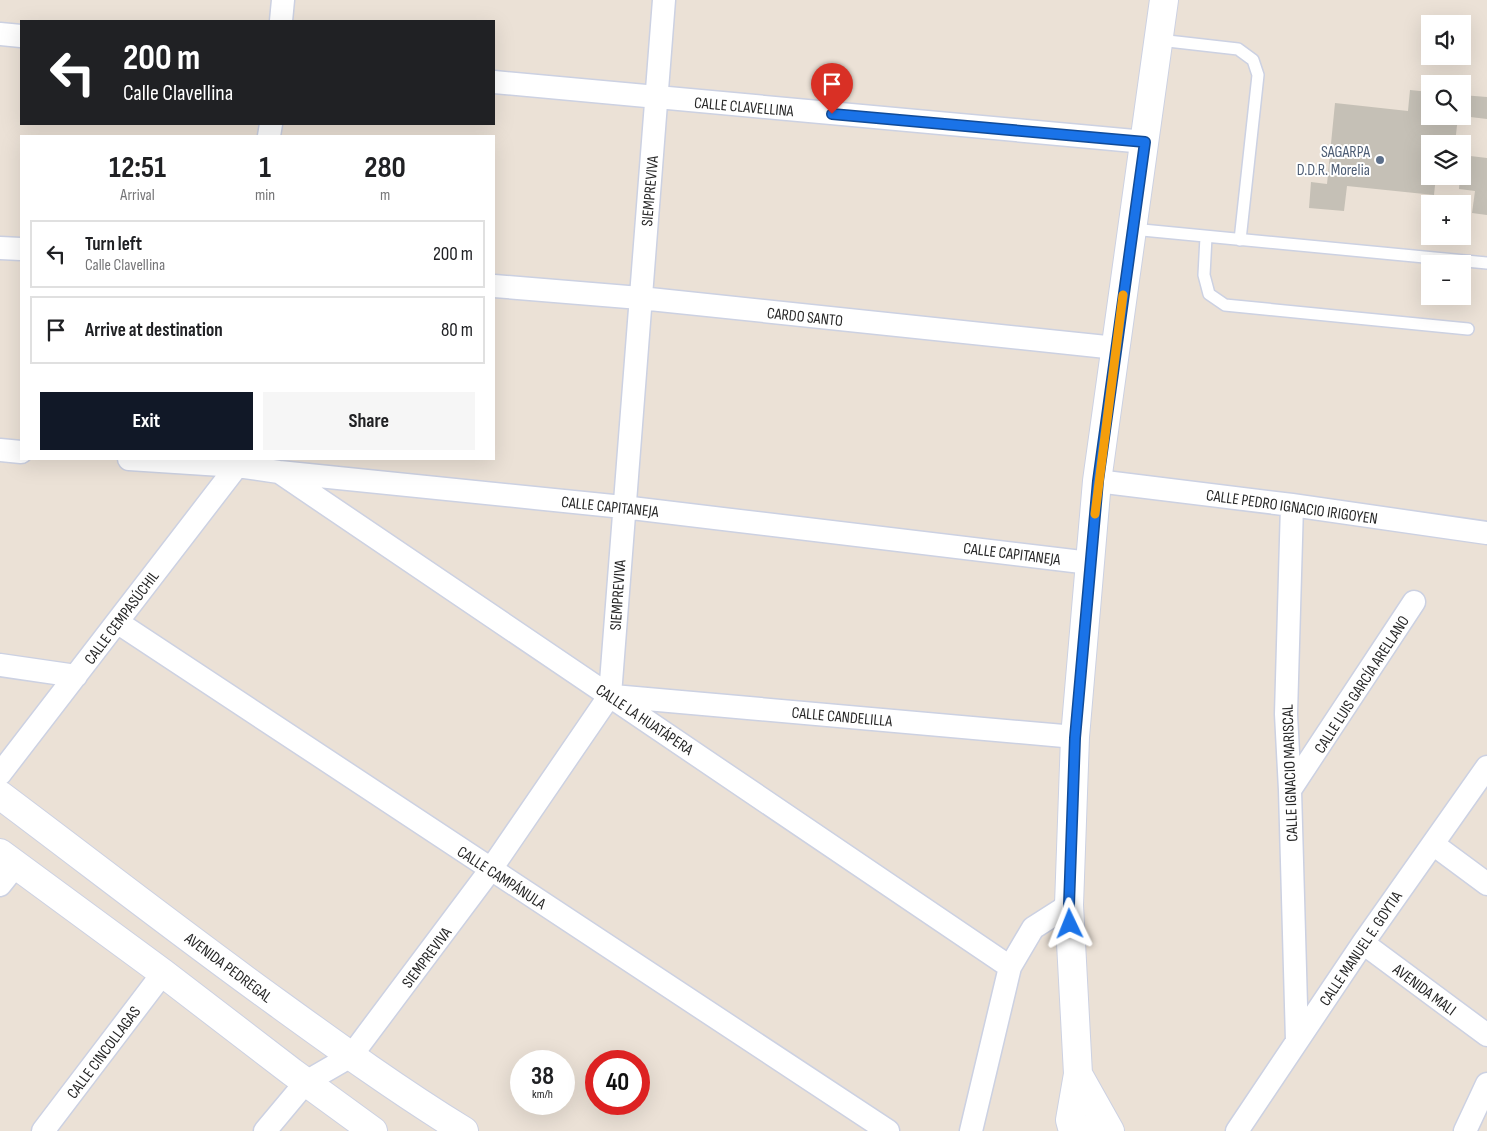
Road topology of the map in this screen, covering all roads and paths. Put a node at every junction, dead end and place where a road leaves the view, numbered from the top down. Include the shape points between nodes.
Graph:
1 (283, 0) edge
2 (664, 0) edge
3 (1164, 0) edge
4 (281, 20) edge
5 (0, 34) edge
6 (20, 36) edge
7 (1158, 40) junction
8 (495, 82) edge
9 (656, 98) junction
10 (1145, 142) junction
11 (1132, 229) junction
12 (1206, 237) junction
13 (1240, 240) junction
14 (0, 248) edge
15 (20, 249) edge
16 (1487, 263) edge
17 (495, 286) edge
18 (640, 298) junction
19 (1468, 329) dead end
20 (1116, 348) junction
21 (0, 450) edge
22 (20, 452) edge
23 (165, 460) edge
24 (238, 462) edge
25 (279, 472) junction
26 (1098, 481) junction
27 (1292, 505) junction
28 (623, 508) junction
29 (1487, 533) edge
30 (1090, 563) junction
31 (1414, 602) dead end
32 (117, 622) junction
33 (0, 664) edge
34 (76, 676) junction
35 (610, 696) junction
36 (1075, 738) junction
37 (1487, 767) edge
38 (0, 774) edge
39 (1290, 790) junction
40 (0, 795) edge
41 (1433, 844) junction
42 (5, 868) edge
43 (491, 869) junction
44 (1487, 884) edge
45 (1069, 905) junction
46 (1363, 943) junction
47 (1010, 967) junction
48 (163, 973) junction
49 (1487, 1035) edge
50 (1297, 1041) junction
51 (351, 1056) junction
52 (1078, 1074) junction
53 (306, 1082) junction
54 (1487, 1084) edge
55 (1078, 1127) edge
56 (43, 1131) edge
57 (265, 1131) edge
58 (373, 1131) edge
59 (464, 1131) edge
60 (888, 1131) edge
61 (971, 1131) edge
62 (1110, 1131) edge
63 (1237, 1131) edge
64 (1465, 1131) edge

1 - 4 street
2 - 9 street, SIEMPREVIVA
3 - 7 street
5 - 6 street
7 - 10 street
7 - 13 lane via 1238,49 1253,60 1258,75
8 - 9 street, CALLE CLAVELLINA
9 - 10 street, CALLE CLAVELLINA
9 - 18 street, SIEMPREVIVA
10 - 11 street
11 - 12 lane
11 - 20 street
12 - 13 lane
12 - 19 lane via 1204,275 1210,294 1226,306
13 - 16 lane
14 - 15 street
17 - 18 street, CARDO SANTO
18 - 20 street, CARDO SANTO
18 - 28 street, SIEMPREVIVA
20 - 26 street
21 - 22 street
23 - 24 street, CALLE CAPITANEJA
24 - 25 street, CALLE CAPITANEJA
24 - 32 street, CALLE CEMPASÚCHIL
25 - 28 street, CALLE CAPITANEJA
25 - 35 street, CALLE LA HUATÁPERA
26 - 27 street, CALLE PEDRO IGNACIO IRIGOYEN
26 - 30 street
27 - 29 street, CALLE PEDRO IGNACIO IRIGOYEN
27 - 39 street, CALLE IGNACIO MARISCAL via 1286,714
28 - 30 street, CALLE CAPITANEJA
28 - 35 street, SIEMPREVIVA
30 - 36 street
31 - 39 street, CALLE LUIS GARCÍA ARELLANO
32 - 34 street, CALLE CEMPASÚCHIL
32 - 43 street, CALLE CAMPÁNULA
33 - 34 street
34 - 38 street, CALLE CEMPASÚCHIL
35 - 36 street, CALLE CANDELILLA
35 - 43 street, SIEMPREVIVA
35 - 47 street, CALLE LA HUATÁPERA
36 - 45 street
37 - 41 street, CALLE MANUEL E. GOYTIA
39 - 50 street, CALLE IGNACIO MARISCAL
40 - 51 street, AVENIDA PEDREGAL
41 - 44 street
41 - 46 street, CALLE MANUEL E. GOYTIA
42 - 48 street
43 - 51 street, SIEMPREVIVA
43 - 60 street, CALLE CAMPÁNULA
45 - 47 street via 1033,928
45 - 52 street
46 - 49 street, AVENIDA MALI
46 - 50 street, CALLE MANUEL E. GOYTIA
47 - 61 street
48 - 53 street
48 - 56 street, CALLE CINCOLLAGAS
50 - 63 street, CALLE MANUEL E. GOYTIA
51 - 53 street, SIEMPREVIVA
51 - 59 street, AVENIDA PEDREGAL
52 - 55 street
52 - 62 street
53 - 57 street
53 - 58 street
54 - 64 street

